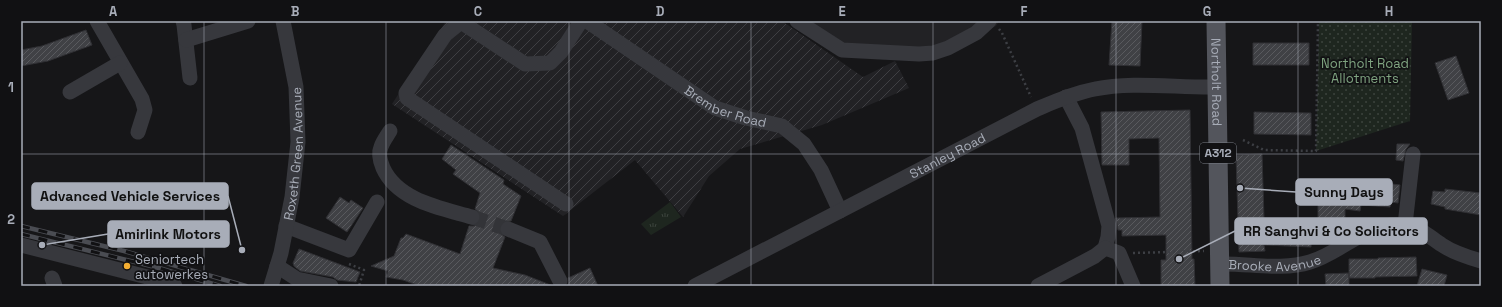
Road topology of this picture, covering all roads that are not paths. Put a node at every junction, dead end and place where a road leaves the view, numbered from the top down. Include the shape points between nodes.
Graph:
1 (97, 21) edge
2 (182, 21) edge
3 (248, 21) edge
4 (283, 21) edge
5 (581, 21) edge
6 (587, 21) edge
7 (797, 21) edge
8 (1216, 21) edge
9 (461, 22) edge
10 (993, 24) edge
11 (186, 40) junction
12 (120, 63) junction
13 (190, 78) dead end
14 (1216, 87) junction
15 (70, 92) dead end
16 (1066, 96) junction
17 (390, 131) dead end
18 (138, 132) dead end
19 (1413, 154) dead end
20 (378, 202) dead end
21 (566, 204) dead end
22 (840, 211) junction
23 (472, 217) tunnel mouth
24 (1405, 225) junction
25 (286, 226) junction
26 (508, 229) tunnel mouth
27 (21, 245) edge
28 (1112, 250) junction
29 (1481, 261) edge
30 (1219, 264) junction
31 (277, 266) junction
32 (560, 282) dead end
33 (175, 286) edge
34 (271, 286) edge
35 (331, 286) edge
36 (695, 286) edge
37 (1038, 286) edge
38 (1133, 286) edge
39 (1220, 286) edge

1 - 12 street
2 - 11 street
3 - 11 street
4 - 25 street, Roxeth Green Avenue via 296,87 298,142
5 - 9 street via 561,52 550,63 525,64
6 - 22 street, Brember Road via 715,108 782,126 804,144 821,170
7 - 10 street via 842,50 920,54 948,48
8 - 14 main road, Northolt Road / A312
9 - 21 street via 445,35 406,96
11 - 13 street
12 - 15 street
12 - 18 street via 142,99 144,110
14 - 16 street, Stanley Road via 1130,86 1096,89
14 - 30 main road, Northolt Road / A312
16 - 22 street, Stanley Road
16 - 28 street via 1082,128 1109,226 1108,237
17 - 23 street via 380,153 386,174 394,184 420,201
19 - 24 street
20 - 25 street via 349,250
22 - 36 street, Stanley Road
24 - 29 street, Brooke Avenue via 1460,255
24 - 30 street, Brooke Avenue via 1385,225 1367,232 1310,262 1287,266
25 - 31 street, Roxeth Green Avenue
26 - 32 street via 540,242
27 - 33 street
28 - 37 street via 1095,256
28 - 38 street
30 - 39 main road, Northolt Road / A312
31 - 34 street, Roxeth Green Avenue
31 - 35 street via 297,279

